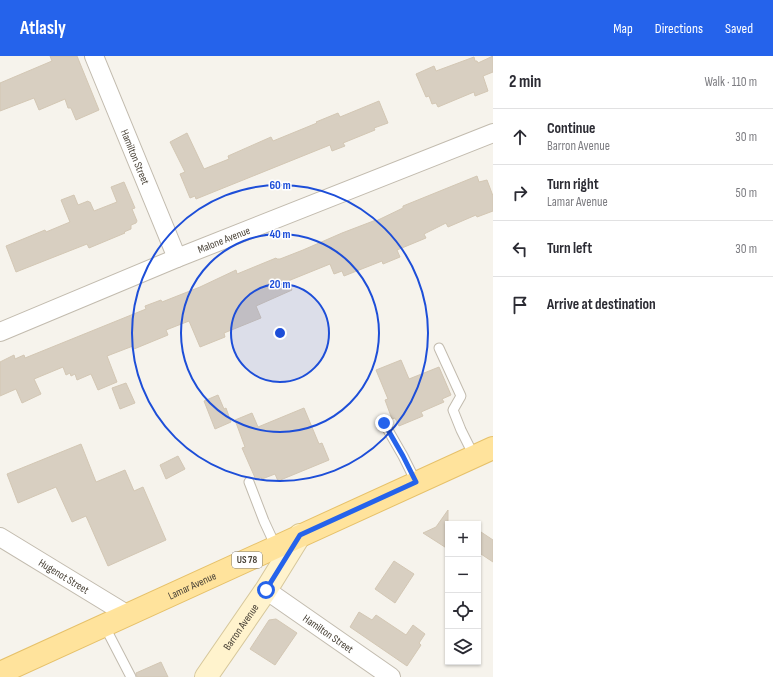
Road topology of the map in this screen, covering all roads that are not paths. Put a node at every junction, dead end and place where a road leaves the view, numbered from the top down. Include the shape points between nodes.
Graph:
1 (94, 56) edge
2 (493, 133) edge
3 (177, 258) junction
4 (0, 332) edge
5 (439, 348) dead end
6 (384, 423) dead end
7 (484, 452) edge
8 (249, 482) dead end
9 (416, 482) junction
10 (300, 535) junction
11 (0, 537) edge
12 (276, 547) junction
13 (266, 590) junction
14 (128, 614) junction
15 (104, 624) junction
16 (14, 669) edge
17 (131, 677) edge
18 (206, 677) edge
19 (391, 677) edge

1 - 3 street, Hamilton Street
2 - 3 street, Malone Avenue
3 - 4 street, Malone Avenue
5 - 7 lane via 461,396 453,410 460,430
6 - 9 lane
7 - 9 main road, Lamar Avenue / US 78
8 - 12 lane
9 - 10 main road, Lamar Avenue / US 78
10 - 12 main road, Lamar Avenue / US 78
10 - 13 main road, Barron Avenue
11 - 14 street, Hugenot Street
12 - 14 main road, Lamar Avenue / US 78
13 - 18 main road, Barron Avenue
13 - 19 street, Hamilton Street
14 - 15 main road, Lamar Avenue / US 78
15 - 16 main road, Lamar Avenue / US 78
15 - 17 lane

